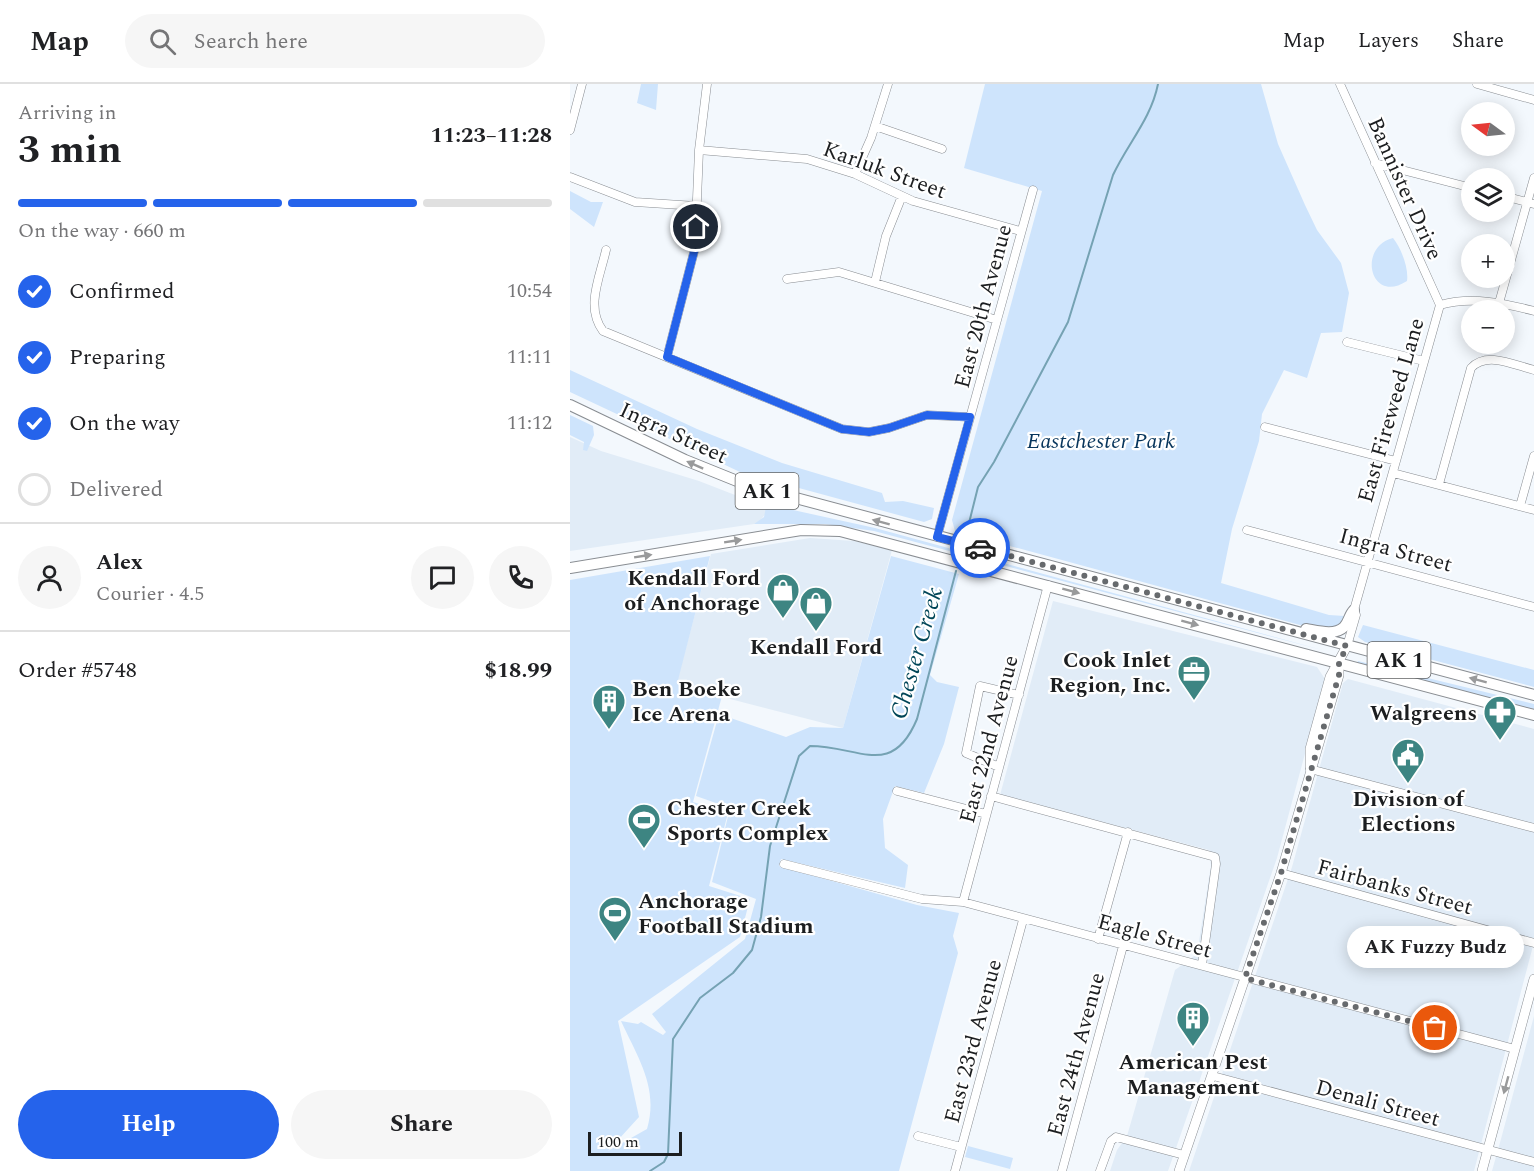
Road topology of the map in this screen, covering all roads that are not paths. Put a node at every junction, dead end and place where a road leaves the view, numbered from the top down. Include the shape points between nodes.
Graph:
1 (582, 84) edge
2 (707, 84) edge
3 (888, 84) edge
4 (1340, 84) edge
5 (1477, 84) edge
6 (1534, 100) edge
7 (875, 126) junction
8 (570, 130) edge
9 (942, 148) dead end
10 (699, 150) junction
11 (1375, 163) junction
12 (855, 174) junction
13 (570, 177) edge
14 (1534, 178) edge
15 (1461, 185) edge
16 (1033, 190) dead end
17 (902, 196) junction
18 (1515, 199) edge
19 (1531, 203) edge
20 (696, 206) junction
21 (1020, 231) junction
22 (606, 250) dead end
23 (787, 279) dead end
24 (875, 282) junction
25 (1500, 300) edge
26 (1461, 301) edge
27 (1440, 305) junction
28 (1515, 307) edge
29 (1534, 311) edge
30 (997, 320) junction
31 (1347, 342) dead end
32 (667, 357) junction
33 (1424, 361) junction
34 (1534, 370) edge
35 (570, 405) edge
36 (970, 417) junction
37 (1265, 427) dead end
38 (1534, 456) edge
39 (1396, 461) junction
40 (1393, 473) junction
41 (1439, 484) junction
42 (1520, 506) junction
43 (1534, 510) edge
44 (1247, 530) dead end
45 (937, 537) junction
46 (1369, 562) junction
47 (574, 568) edge
48 (1048, 585) junction
49 (1534, 607) edge
50 (1354, 610) junction
51 (1264, 624) junction
52 (1347, 646) junction
53 (1339, 663) junction
54 (1018, 695) junction
55 (1534, 695) edge
56 (1534, 715) edge
57 (999, 768) junction
58 (1310, 769) junction
59 (897, 791) dead end
60 (991, 796) junction
61 (986, 814) junction
62 (1534, 828) edge
63 (1128, 832) junction
64 (784, 864) dead end
65 (1281, 873) junction
66 (963, 902) junction
67 (1023, 920) junction
68 (1098, 939) junction
69 (1534, 943) edge
70 (1123, 946) junction
71 (1202, 965) junction
72 (1245, 978) junction
73 (1534, 979) edge
74 (1515, 1049) junction
75 (1213, 1076) junction
76 (918, 1136) dead end
77 (962, 1147) junction
78 (1488, 1150) junction
79 (1184, 1155) junction
80 (1534, 1162) edge
81 (955, 1171) edge
82 (1062, 1171) edge
83 (1100, 1171) edge
84 (1179, 1171) edge
85 (1482, 1171) edge

1 - 8 street
2 - 10 street
3 - 7 street
4 - 11 street, Bannister Drive
5 - 6 street
7 - 9 street
7 - 12 street
10 - 12 street, Karluk Street via 807,159
10 - 20 street
11 - 15 street
11 - 27 street, Bannister Drive
12 - 17 street, Karluk Street
13 - 20 street via 634,202
14 - 19 street
16 - 21 street, East 20th Avenue
17 - 21 street, Karluk Street
17 - 24 street via 886,236
18 - 19 street
19 - 25 street
20 - 32 street via 695,248
21 - 30 street, East 20th Avenue
22 - 32 street via 593,305 596,321 603,331
23 - 24 street via 839,272
24 - 30 street
26 - 27 street
27 - 33 street, East Fireweed Lane
28 - 29 street
30 - 36 street, East 20th Avenue
31 - 33 street
32 - 36 street via 842,429 869,432 927,415
33 - 39 street, East Fireweed Lane
34 - 41 street via 1489,358 1478,360 1471,368
45 -> 35 highway, Ingra Street / AK 1 via 747,485
36 - 45 street, East 20th Avenue
37 - 39 street
38 - 42 street
39 - 40 street, East Fireweed Lane
40 - 41 street
40 - 46 street, East Fireweed Lane
41 - 42 street
42 - 43 street
44 - 46 street, Ingra Street
45 - 51 highway, AK 1
46 - 49 street, Ingra Street
46 - 50 street, East Fireweed Lane
47 -> 48 highway, AK 1 via 801,530 840,531
48 -> 53 highway, AK 1
48 - 54 street, East 22nd Avenue
50 - 51 highway via 1346,626 1333,632
50 - 52 street, East Fireweed Lane
51 - 52 highway, AK 1
52 - 53 main road, East Fireweed Lane
55 -> 52 highway, AK 1
53 - 56 highway, AK 1
53 - 58 main road, East Fireweed Lane via 1331,705
54 - 57 street, East 22nd Avenue
54 - 57 street via 980,686 966,753
57 - 60 street, East 22nd Avenue
58 - 62 street
58 - 65 main road, East Fireweed Lane
59 - 61 street
60 - 61 street, East 22nd Avenue
60 - 63 street
61 - 66 street, East 22nd Avenue
63 - 68 street, East 24th Avenue
63 - 71 street via 1215,857
64 - 66 street, Eagle Street via 922,899
65 - 69 street, Fairbanks Street
65 - 72 main road, East Fireweed Lane
66 - 67 street, Eagle Street
67 - 68 street, Eagle Street
67 - 77 street, East 23rd Avenue
68 - 70 street, Eagle Street
70 - 71 street, Eagle Street
70 - 82 street, East 24th Avenue
71 - 72 street, Eagle Street
72 - 74 street, Eagle Street
72 - 75 main road, East Fireweed Lane
73 - 74 main road
74 -> 78 main road
75 - 78 street, Denali Street
75 - 79 main road, East Fireweed Lane
76 - 77 street
77 - 81 street, East 23rd Avenue
78 - 80 street, Denali Street
78 - 85 main road
79 - 83 street via 1116,1137
79 - 84 main road, East Fireweed Lane

